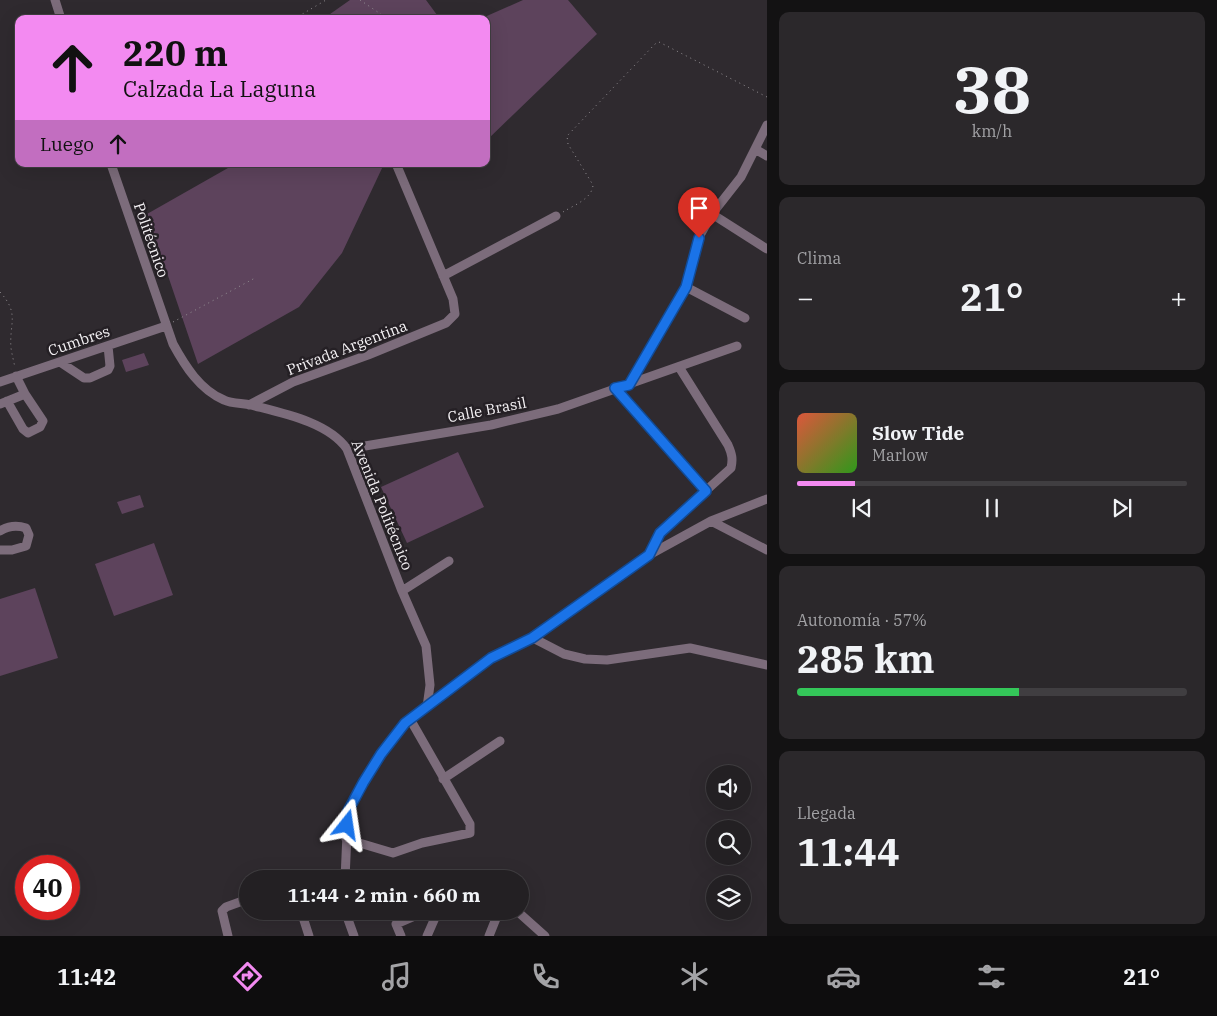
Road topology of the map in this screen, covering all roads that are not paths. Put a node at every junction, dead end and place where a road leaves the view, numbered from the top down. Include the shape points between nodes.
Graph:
1 (55, 0) edge
2 (60, 15) edge
3 (767, 125) edge
4 (755, 150) junction
5 (767, 156) edge
6 (111, 167) edge
7 (397, 167) edge
8 (712, 214) junction
9 (556, 216) road end
10 (767, 250) edge
11 (443, 276) junction
12 (686, 287) junction
13 (745, 318) dead end
14 (166, 326) junction
15 (108, 346) junction
16 (737, 346) dead end
17 (60, 362) junction
18 (679, 366) junction
19 (16, 376) junction
20 (0, 382) edge
21 (629, 385) junction
22 (615, 388) junction
23 (25, 394) junction
24 (3, 402) edge
25 (249, 405) junction
26 (348, 449) junction
27 (706, 491) junction
28 (767, 499) edge
29 (711, 521) junction
30 (0, 531) edge
31 (0, 550) edge
32 (767, 550) edge
33 (649, 555) junction
34 (449, 560) dead end
35 (402, 590) junction
36 (532, 638) junction
37 (767, 666) edge
38 (427, 707) junction
39 (410, 718) junction
40 (500, 741) dead end
41 (443, 779) junction
42 (346, 839) junction
43 (345, 870) edge
44 (239, 903) edge
45 (304, 920) edge
46 (348, 920) edge
47 (405, 920) edge
48 (434, 920) edge
49 (495, 920) edge
50 (527, 920) edge
51 (228, 936) edge
52 (309, 936) edge
53 (354, 936) edge
54 (401, 936) edge
55 (427, 936) edge
56 (489, 936) edge
57 (545, 936) edge

1 - 2 street
3 - 4 street
4 - 5 street
4 - 8 street via 741,177
6 - 14 street, Politécnico
7 - 11 street
8 - 10 street
8 - 12 street via 699,238
9 - 11 street
11 - 25 street, Privada Argentina via 453,299 454,315 446,323 293,382
12 - 13 street
12 - 21 street
14 - 15 street, Cumbres
14 - 25 street, Avenida Politécnico via 172,344 201,385 224,400
15 - 17 street, Cumbres
15 - 17 street via 108,370 90,378 84,378
16 - 18 street, Calle Brasil
17 - 19 street, Cumbres
18 - 21 street, Calle Brasil
18 - 27 street via 733,456 731,468
19 - 20 street, Cumbres
19 - 23 street
21 - 22 street, Calle Brasil
22 - 26 street, Calle Brasil via 558,409
22 - 27 street
23 - 24 street
23 - 24 street via 44,421 28,433 22,430
25 - 26 street, Avenida Politécnico via 322,427 340,438
26 - 35 street, Avenida Politécnico
27 - 33 street via 660,533
28 - 29 street
29 - 32 street
29 - 33 street
30 - 31 street via 20,526 26,528 29,535 26,546
33 - 36 street
34 - 35 street
35 - 38 street, Avenida Politécnico via 426,646 430,685
36 - 37 street via 564,654 585,659 607,660 690,648
36 - 38 street via 491,658
38 - 39 street
39 - 41 street
39 - 42 street via 381,754 348,811
40 - 41 street
41 - 42 street via 470,824 470,833 393,853
42 - 43 street
44 - 51 street via 222,911
45 - 52 street
46 - 53 street
47 - 54 street via 396,924
48 - 55 street
49 - 56 street
50 - 57 street

